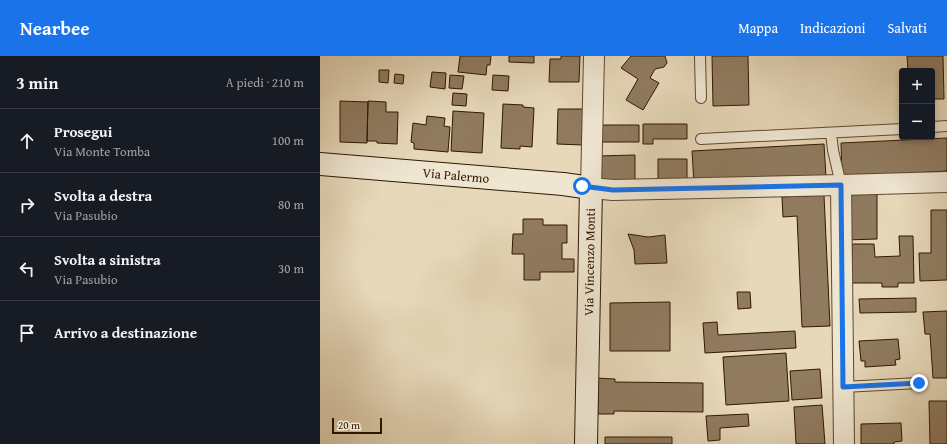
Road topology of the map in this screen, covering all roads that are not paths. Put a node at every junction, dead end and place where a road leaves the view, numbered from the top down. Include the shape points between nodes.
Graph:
1 (594, 56) edge
2 (700, 56) edge
3 (701, 98) dead end
4 (947, 126) edge
5 (935, 127) edge
6 (899, 129) edge
7 (831, 133) junction
8 (701, 139) dead end
9 (320, 164) edge
10 (947, 182) edge
11 (841, 185) junction
12 (591, 188) junction
13 (919, 383) dead end
14 (843, 387) junction
15 (586, 444) edge
16 (844, 444) edge

1 - 12 street, Via Vincenzo Monti
2 - 3 lane
4 - 5 lane
6 - 7 lane
7 - 8 lane
7 - 11 lane via 832,150
9 - 12 street, Via Palermo
10 - 11 street
11 - 12 street via 613,190
11 - 14 street
12 - 15 street, Via Vincenzo Monti
13 - 14 lane
14 - 16 street

